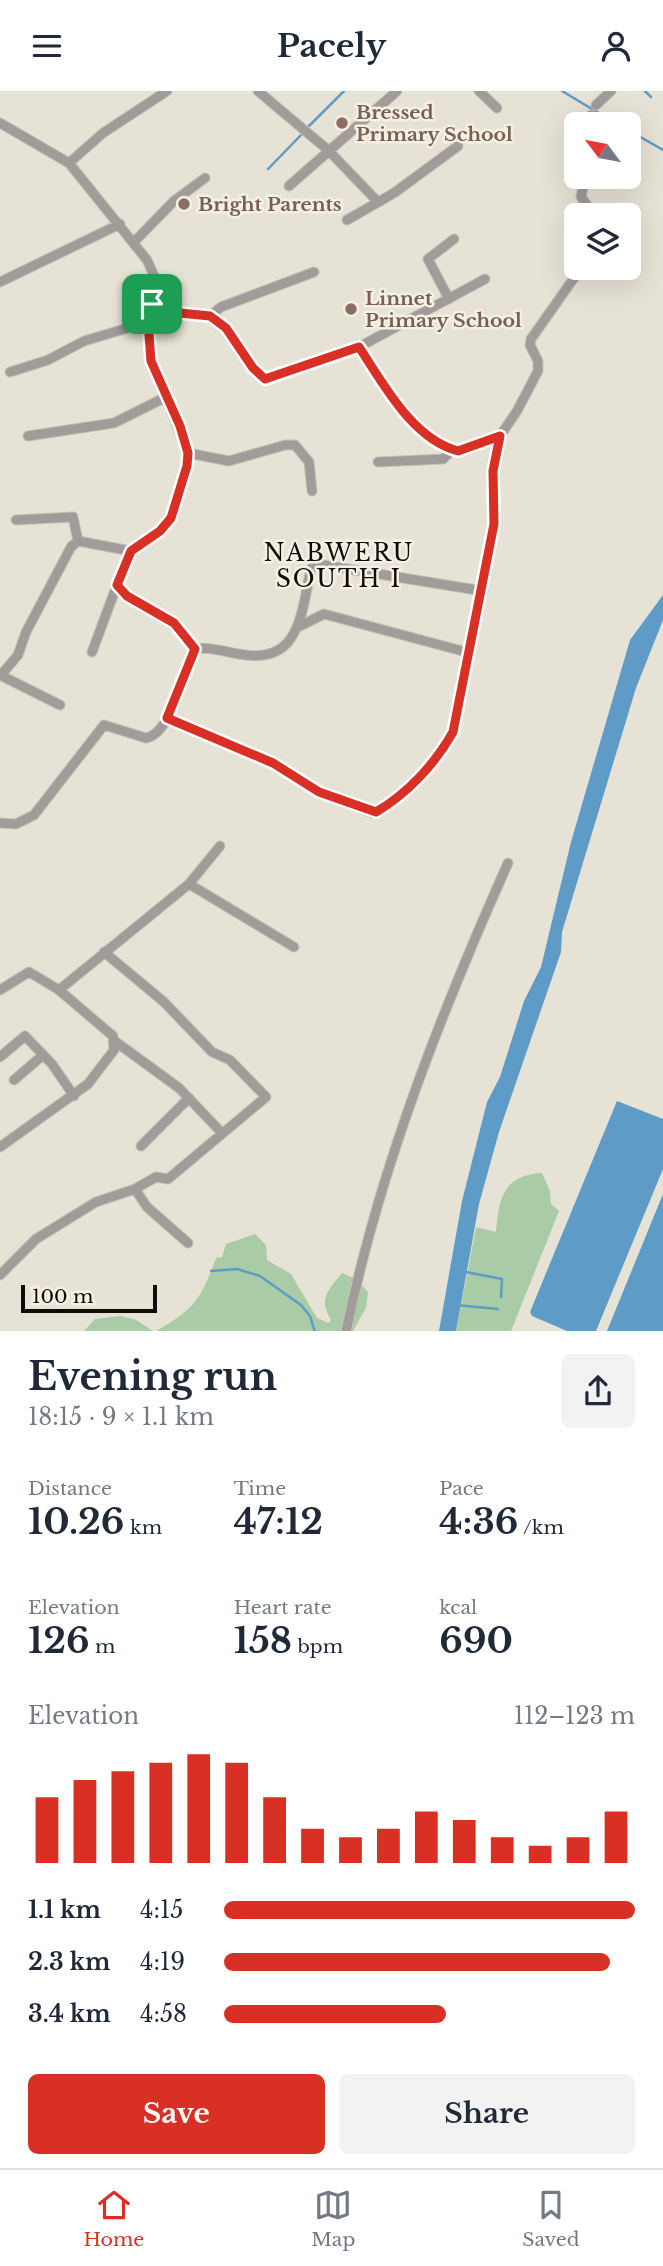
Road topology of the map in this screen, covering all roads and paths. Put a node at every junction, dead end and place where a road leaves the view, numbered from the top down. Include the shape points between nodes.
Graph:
1 (167, 91) edge
2 (258, 91) edge
3 (397, 91) edge
4 (479, 91) edge
5 (611, 91) edge
6 (596, 105) dead end
7 (498, 109) dead end
8 (0, 123) edge
9 (458, 146) dead end
10 (328, 150) junction
11 (69, 163) junction
12 (205, 178) dead end
13 (289, 186) dead end
14 (378, 202) junction
15 (346, 220) dead end
16 (120, 224) junction
17 (454, 239) dead end
18 (134, 242) junction
19 (314, 272) dead end
20 (485, 279) dead end
21 (573, 280) edge
22 (0, 282) edge
23 (449, 299) junction
24 (152, 304) junction
25 (210, 316) junction
26 (148, 322) junction
27 (359, 347) junction
28 (10, 372) dead end
29 (168, 396) junction
30 (28, 436) dead end
31 (500, 436) junction
32 (453, 449) junction
33 (188, 453) junction
34 (378, 462) dead end
35 (312, 491) dead end
36 (16, 520) dead end
37 (78, 541) junction
38 (131, 551) junction
39 (117, 585) junction
40 (483, 591) junction
41 (298, 627) junction
42 (195, 649) junction
43 (92, 652) dead end
44 (470, 653) junction
45 (0, 675) edge
46 (60, 705) dead end
47 (167, 718) junction
48 (0, 823) edge
49 (220, 846) dead end
50 (508, 863) dead end
51 (189, 884) junction
52 (294, 947) dead end
53 (104, 952) junction
54 (59, 989) junction
55 (0, 990) edge
56 (116, 1042) junction
57 (43, 1055) junction
58 (0, 1057) edge
59 (14, 1080) dead end
60 (74, 1096) junction
61 (189, 1098) junction
62 (221, 1132) junction
63 (141, 1146) dead end
64 (0, 1147) edge
65 (135, 1189) junction
66 (188, 1243) dead end
67 (0, 1275) edge
68 (346, 1331) edge

1 - 11 street via 103,132
2 - 10 street
3 - 10 street
4 - 7 street
5 - 6 street
8 - 11 street
9 - 14 street
10 - 13 street
10 - 14 street
11 - 16 street
12 - 18 street via 174,201
14 - 15 street
16 - 18 street
16 - 22 street
17 - 23 street via 428,259
18 - 24 street via 156,280
19 - 25 street via 221,307
20 - 23 street
21 - 31 street via 531,339 538,371
23 - 27 street
24 - 25 street
24 - 26 street
25 - 27 street via 226,328 265,379
26 - 28 street via 84,341 48,360
26 - 29 street via 151,361
27 - 32 street via 417,425
29 - 30 street via 114,423
29 - 33 street
31 - 32 street via 464,450
31 - 40 street via 493,471 494,524
32 - 34 street via 443,459
33 - 35 street via 229,461 295,445 309,462
33 - 38 street via 171,518
36 - 37 street via 73,517
37 - 38 street
37 - 45 street via 26,632 18,655
38 - 39 street
39 - 42 street via 127,596 174,623
39 - 43 street
40 - 41 street via 317,564 311,569
40 - 44 street
41 - 42 street via 275,653 263,658
41 - 44 street via 324,614
42 - 47 street
44 - 47 street via 459,713 445,747 412,785 376,812 319,792 273,763
45 - 46 street
47 - 48 street via 153,737 146,738 104,725 34,815 16,824
49 - 51 street
50 - 68 street via 459,973 410,1109 359,1269
51 - 52 street
51 - 53 street
53 - 54 street
53 - 62 street via 164,1002 212,1052 230,1060 266,1097
54 - 55 street via 29,972
54 - 56 street
56 - 60 street via 99,1070
56 - 61 street
57 - 58 street via 25,1036
57 - 59 street
57 - 60 street
60 - 64 street
61 - 62 street
61 - 63 street
62 - 65 street via 168,1179 156,1177
65 - 66 street via 147,1207
65 - 67 street via 96,1202 36,1238

